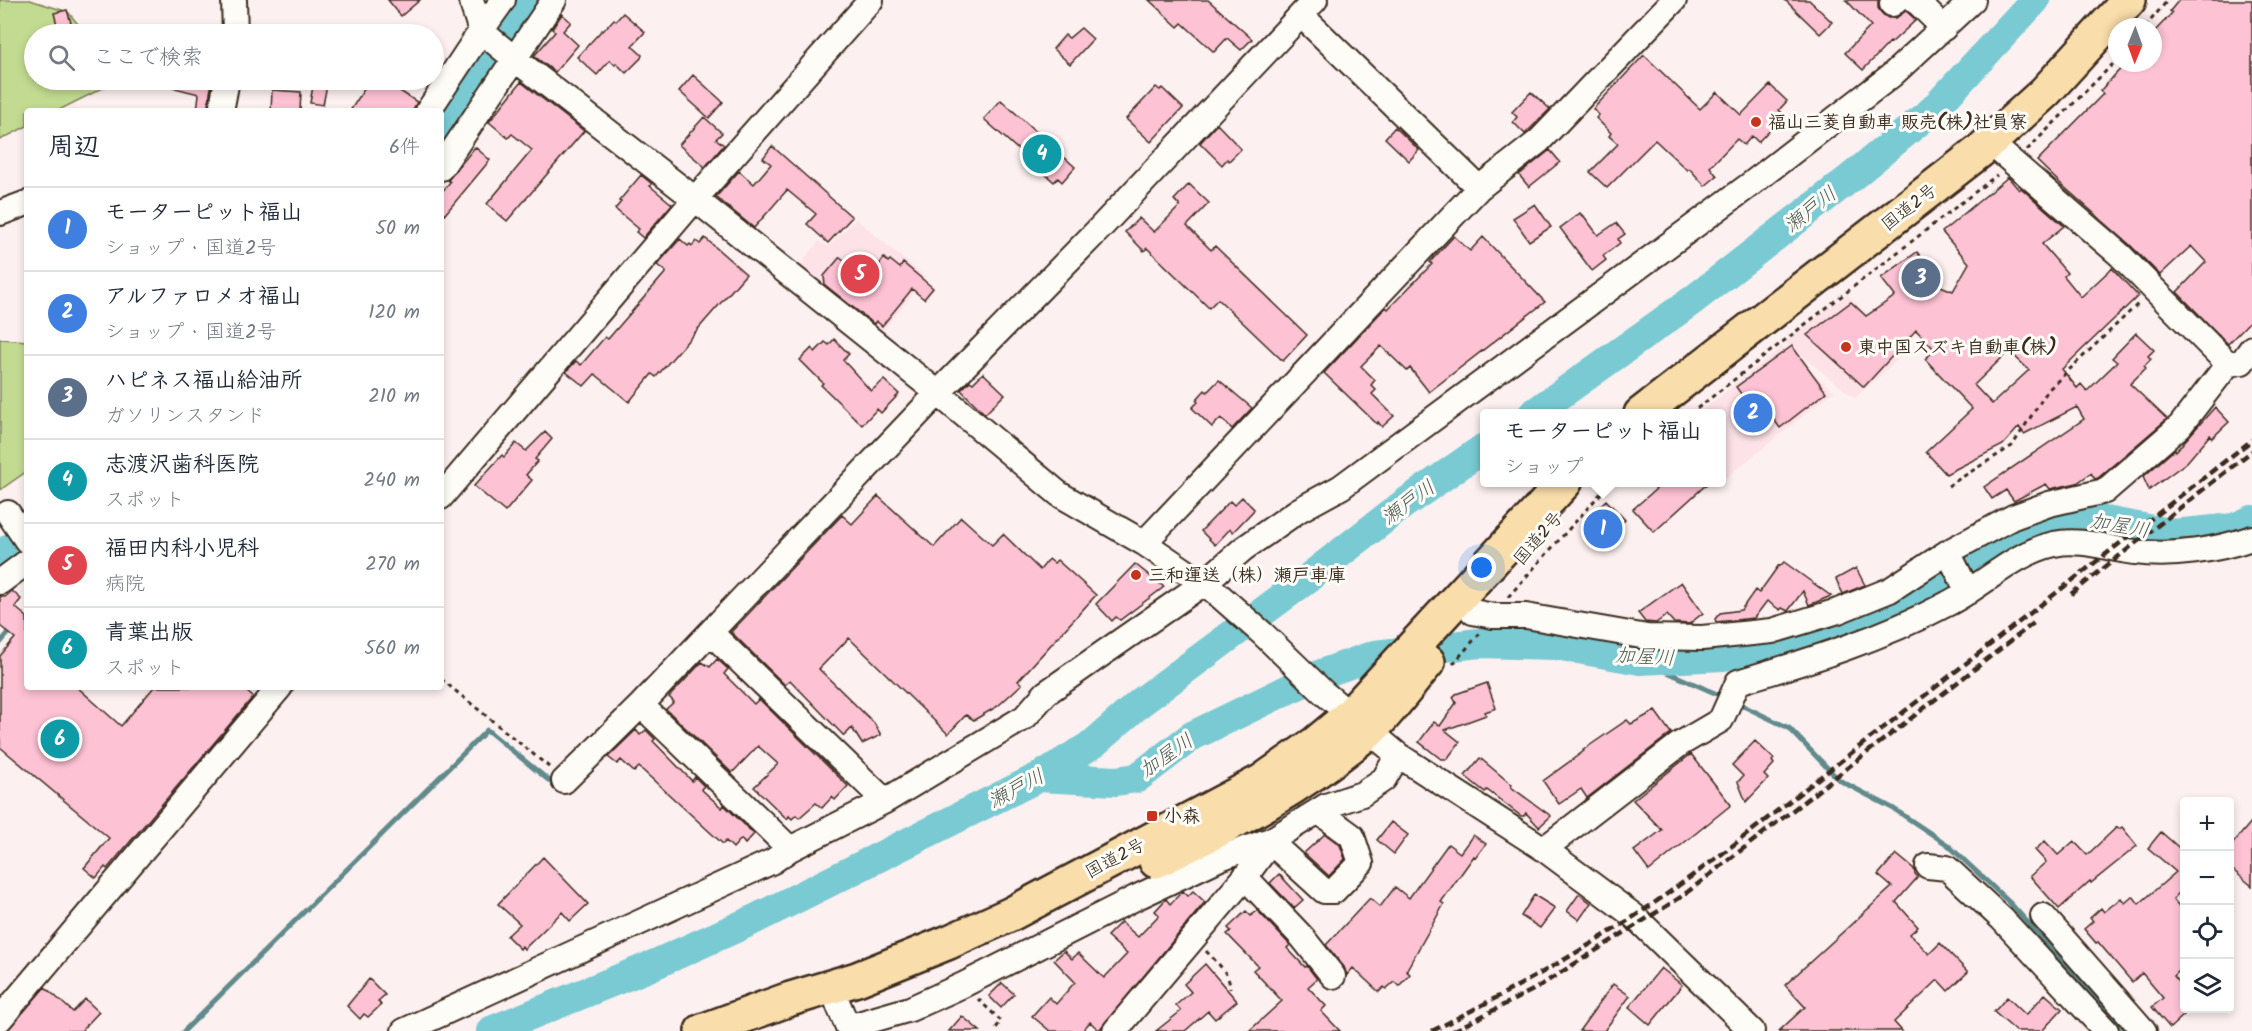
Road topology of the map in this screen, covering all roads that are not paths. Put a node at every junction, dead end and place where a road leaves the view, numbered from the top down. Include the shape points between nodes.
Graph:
1 (234, 0) edge
2 (471, 0) edge
3 (504, 0) edge
4 (554, 0) edge
5 (871, 0) edge
6 (1674, 0) edge
7 (1915, 0) edge
8 (1973, 0) edge
9 (2129, 0) edge
10 (2152, 0) edge
11 (1308, 7) edge
12 (2137, 18) edge
13 (235, 24) edge
14 (1944, 28) junction
15 (485, 34) junction
16 (2108, 50) edge
17 (513, 58) junction
18 (444, 89) edge
19 (225, 90) edge
20 (444, 90) edge
21 (222, 108) edge
22 (430, 108) edge
23 (2008, 158) junction
24 (444, 163) edge
25 (1479, 188) junction
26 (695, 199) junction
27 (24, 203) edge
28 (0, 213) edge
29 (2252, 348) edge
30 (2228, 364) junction
31 (933, 389) junction
32 (1647, 409) edge
33 (1677, 409) edge
34 (1562, 487) edge
35 (1586, 487) edge
36 (444, 493) edge
37 (2252, 538) edge
38 (1144, 543) junction
39 (1949, 555) junction
40 (24, 564) edge
41 (0, 582) edge
42 (1208, 587) junction
43 (1967, 589) junction
44 (1469, 621) junction
45 (711, 633) junction
46 (277, 690) edge
47 (641, 705) junction
48 (1360, 723) junction
49 (1398, 755) junction
50 (560, 777) road end
51 (885, 801) junction
52 (1318, 812) junction
53 (1273, 839) junction
54 (1214, 846) junction
55 (790, 849) junction
56 (1544, 849) junction
57 (1928, 866) dead end
58 (1245, 877) junction
59 (2043, 916) dead end
60 (1332, 976) dead end
61 (0, 1019) edge
62 (845, 1021) edge
63 (404, 1031) edge
64 (702, 1031) edge
65 (758, 1031) edge
66 (1115, 1031) edge
67 (1752, 1031) edge
68 (2106, 1031) edge
69 (2144, 1031) edge

1 - 13 street
2 - 15 street
3 - 15 street
4 - 17 street
5 - 26 street
6 - 25 street via 1539,141
7 - 14 street
8 - 14 street
9 - 32 highway, 国道2号 via 2044,92 1980,151
10 - 12 highway
11 - 25 street
11 - 31 street via 1094,220
14 - 42 street via 1892,75 1751,184 1341,487 1299,510 1243,549
15 - 17 street
15 - 18 street
16 - 23 highway, 国道2号
17 - 24 street
17 - 26 street
19 - 21 street
20 - 22 street
23 - 30 street via 2120,255
23 - 33 highway, 国道2号
25 - 38 street
26 - 31 street
26 - 36 street
27 - 28 street
29 - 30 street via 2241,362
30 - 39 street via 2180,426 2105,491 2013,517
31 - 38 street via 1059,494
31 - 45 street
34 - 44 highway, 国道2号
35 - 44 highway, 国道2号 via 1563,508
37 - 43 street via 2226,547 2188,552 2137,552 2074,541 2052,544 2017,559
38 - 42 street
39 - 43 street
39 - 44 street via 1890,590 1838,611 1772,630 1702,638 1647,637 1526,616
40 - 41 street
42 - 48 street
42 - 51 street via 1046,693 1025,717
43 - 56 street via 1947,604 1884,633 1738,682 1721,720 1680,744
44 - 48 highway, 国道2号
45 - 47 street
45 - 51 street
46 - 61 street
47 - 50 street
47 - 55 street
48 - 49 street
48 - 54 highway, 国道2号 via 1290,789 1234,823
48 - 64 highway, 国道2号 via 1316,743 1262,781 1011,914 857,979
49 - 52 street via 1384,779 1362,794
49 - 56 street
51 - 55 street
52 - 53 street
52 - 53 street via 1352,836 1361,863 1334,891 1324,891 1278,849
53 - 54 street
53 - 58 street
54 - 62 highway, 国道2号 via 952,960
54 - 62 street via 1135,898 963,985 910,1009
55 - 63 street via 773,861
56 - 67 street via 1634,916
57 - 68 street via 1947,868 1963,882
58 - 60 street via 1302,937
58 - 66 street
59 - 69 street
62 - 65 highway, 国道2号

